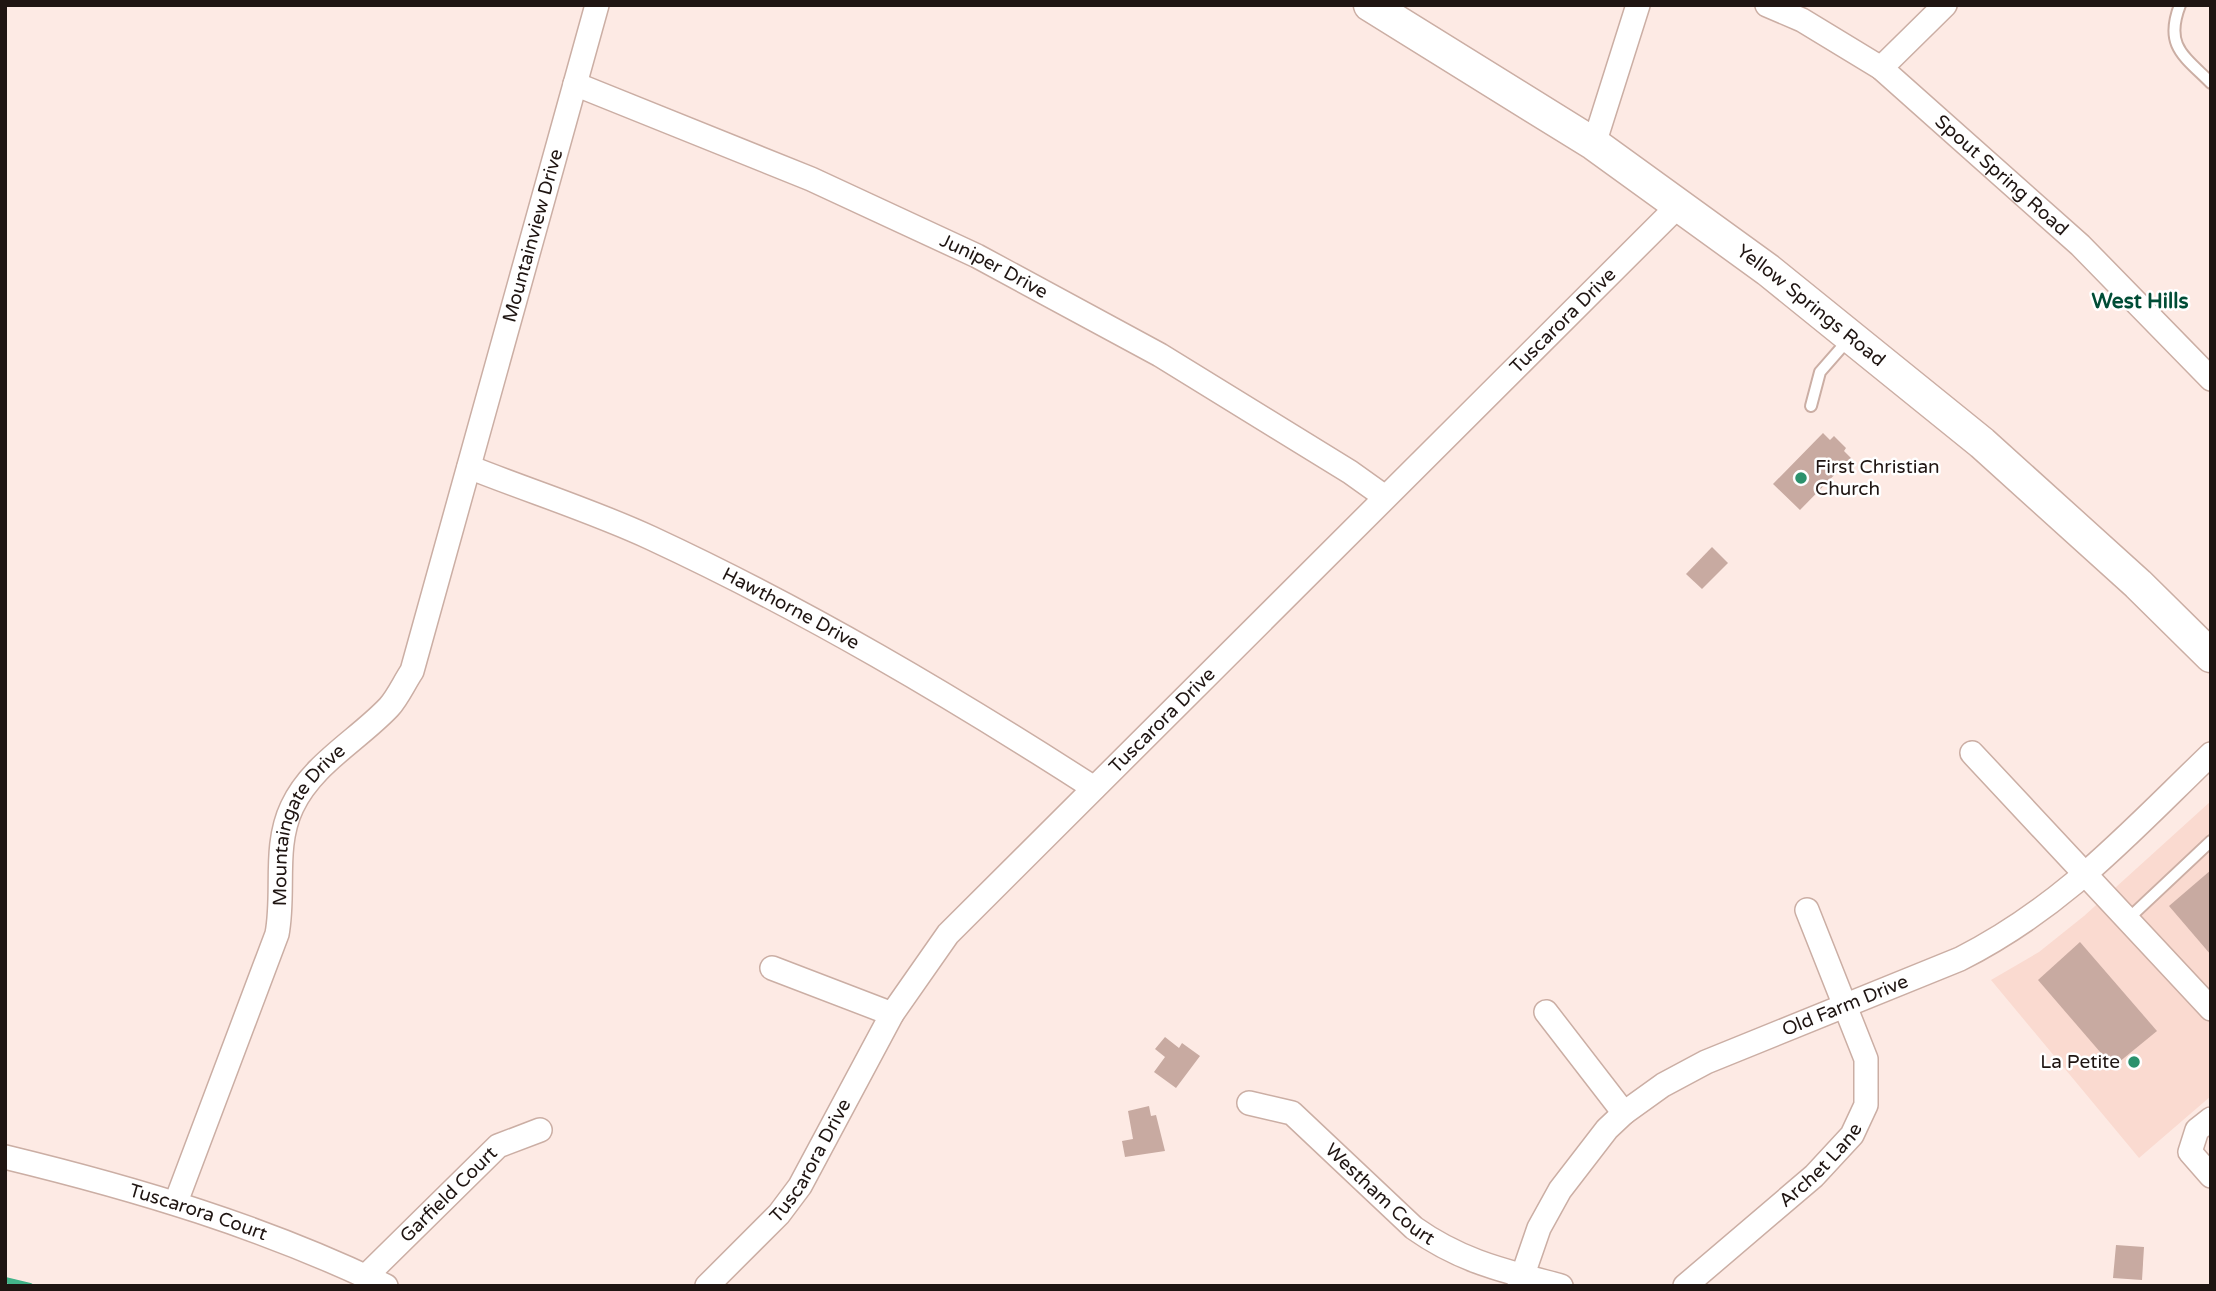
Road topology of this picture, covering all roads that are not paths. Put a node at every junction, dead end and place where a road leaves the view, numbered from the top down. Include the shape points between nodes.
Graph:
1 (597, 5) edge
2 (1370, 5) edge
3 (1639, 5) edge
4 (1766, 5) edge
5 (1945, 5) edge
6 (2180, 5) edge
7 (1881, 68) junction
8 (575, 83) junction
9 (2211, 83) edge
10 (1594, 144) junction
11 (1680, 204) junction
12 (1852, 335) junction
13 (2211, 379) edge
14 (1811, 406) dead end
15 (469, 467) junction
16 (1385, 497) junction
17 (2211, 656) edge
18 (1972, 753) dead end
19 (2211, 754) edge
20 (1094, 788) junction
21 (2211, 841) edge
22 (2086, 874) junction
23 (1807, 910) dead end
24 (2128, 919) junction
25 (772, 968) dead end
26 (1844, 1004) junction
27 (2211, 1009) edge
28 (1546, 1012) dead end
29 (892, 1014) junction
30 (1249, 1104) dead end
31 (1624, 1113) junction
32 (2211, 1119) edge
33 (540, 1130) dead end
34 (5, 1157) edge
35 (2211, 1176) edge
36 (176, 1202) junction
37 (1520, 1280) edge
38 (376, 1281) edge
39 (707, 1286) edge
40 (1561, 1286) edge
41 (1685, 1286) edge

1 - 8 street, Mountainview Drive
2 - 10 main road, Yellow Springs Road
3 - 10 street
4 - 7 street, Spout Spring Road via 1802,20
5 - 7 street
6 - 9 lane via 2172,26 2177,50
7 - 13 street, Spout Spring Road via 2080,245
8 - 15 street, Mountainview Drive
8 - 16 street, Juniper Drive via 811,178 976,256 1160,355
10 - 11 main road, Yellow Springs Road
11 - 12 main road, Yellow Springs Road
11 - 16 street, Tuscarora Drive
12 - 14 lane via 1820,372
12 - 17 main road, Yellow Springs Road via 1982,443
15 - 20 street, Hawthorne Drive via 648,537 723,573 969,708
15 - 36 street, Mountaingate Drive via 412,671 390,706 317,772 292,806 282,841 277,934
16 - 20 street, Tuscarora Drive
18 - 22 street
19 - 22 street, Old Farm Drive
20 - 29 street, Tuscarora Drive via 947,934
21 - 24 lane
22 - 24 street
22 - 26 street, Old Farm Drive via 1999,939
23 - 26 street, Archet Lane
24 - 27 street
25 - 29 street
26 - 31 street, Old Farm Drive via 1706,1062
26 - 41 street, Archet Lane via 1866,1059 1866,1105 1852,1135 1814,1176
28 - 31 street
29 - 39 street, Tuscarora Drive via 800,1186 779,1214
30 - 37 street, Westham Court via 1292,1113 1414,1228 1436,1243
31 - 37 street, Old Farm Drive via 1606,1129 1560,1190 1539,1228
32 - 35 street via 2197,1130 2190,1153
33 - 38 street, Garfield Court via 498,1146
34 - 36 street, Tuscarora Court
36 - 38 street, Tuscarora Court
37 - 40 street

